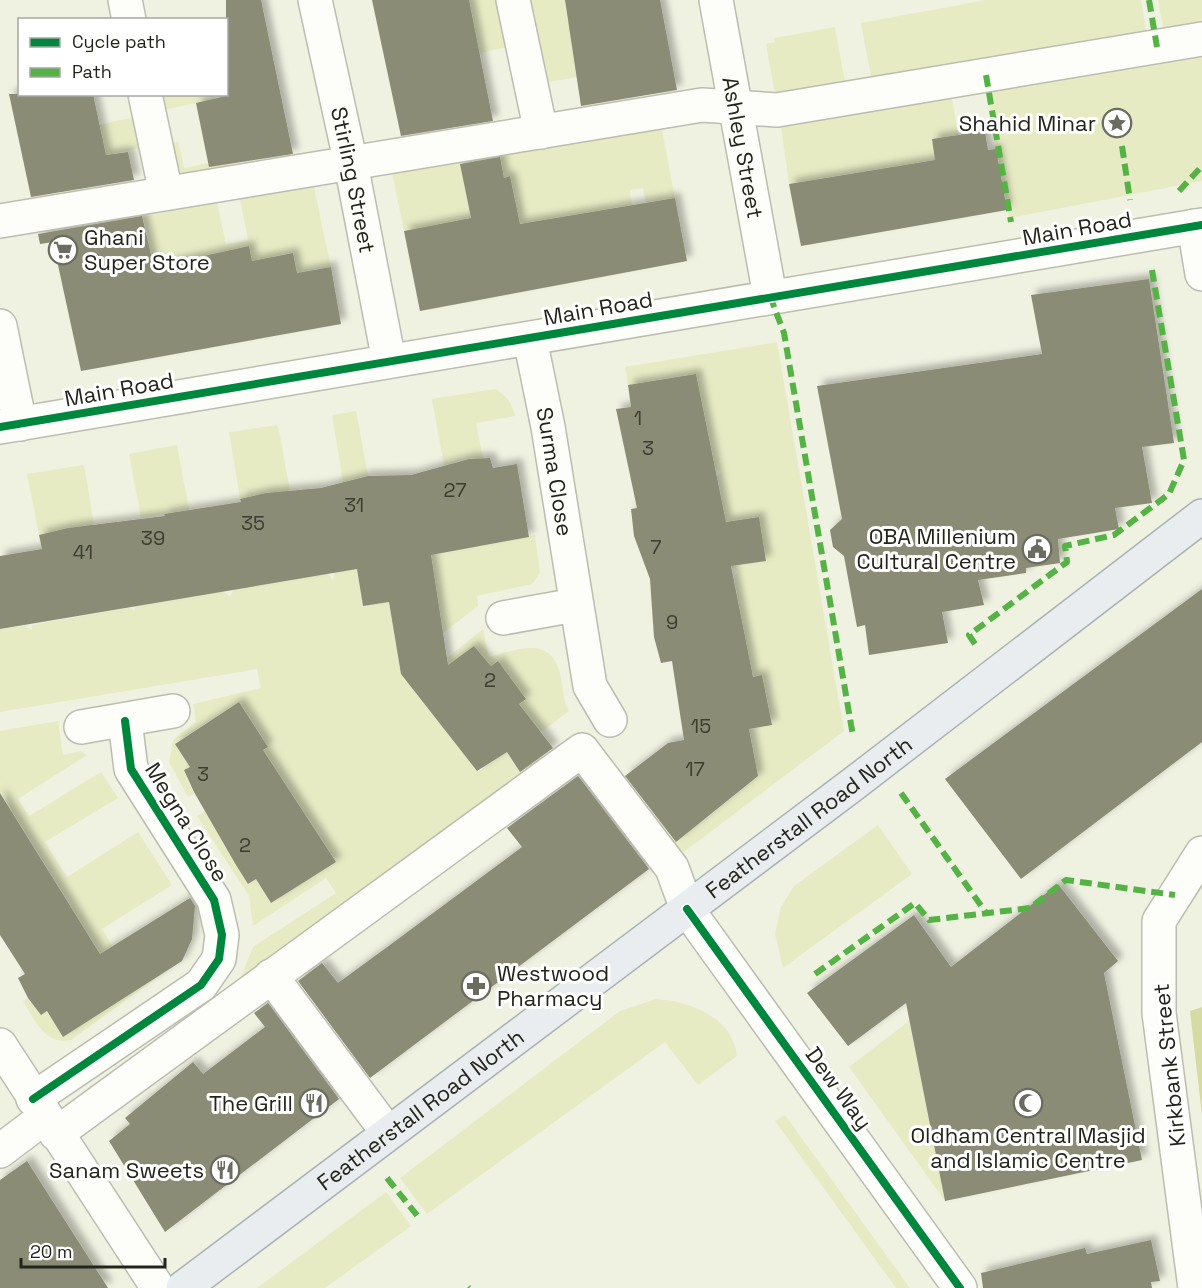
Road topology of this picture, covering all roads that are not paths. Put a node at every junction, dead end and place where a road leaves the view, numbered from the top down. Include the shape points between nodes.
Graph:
1 (125, 0) edge
2 (315, 0) edge
3 (513, 0) edge
4 (716, 0) edge
5 (129, 18) edge
6 (1202, 39) edge
7 (145, 96) edge
8 (735, 109) junction
9 (541, 132) junction
10 (351, 164) junction
11 (166, 194) junction
12 (0, 221) edge
13 (1198, 226) edge
14 (1202, 274) edge
15 (770, 296) junction
16 (0, 326) edge
17 (530, 339) junction
18 (389, 361) junction
19 (10, 426) edge
20 (1202, 516) edge
21 (575, 605) junction
22 (503, 618) dead end
23 (173, 711) dead end
24 (610, 720) dead end
25 (125, 721) junction
26 (81, 727) dead end
27 (1202, 853) edge
28 (687, 909) junction
29 (271, 976) junction
30 (0, 1045) edge
31 (45, 1116) junction
32 (388, 1133) junction
33 (0, 1151) edge
34 (158, 1288) edge
35 (183, 1288) edge
36 (960, 1288) edge
37 (1195, 1288) edge

1 - 5 street
2 - 10 street, Stirling Street
3 - 9 street
4 - 8 street, Ashley Street
6 - 8 street via 777,110
7 - 11 street
8 - 9 street via 702,105
8 - 15 street, Ashley Street
9 - 10 street
10 - 11 street
10 - 18 street, Stirling Street
11 - 12 street
13 - 14 street
13 - 15 street, Main Road
15 - 17 street, Main Road
16 - 19 street
17 - 18 street, Main Road
17 - 21 street, Surma Close via 548,427
18 - 19 street, Main Road
20 - 28 main road, Featherstall Road North
21 - 22 street
21 - 24 street, Surma Close via 590,686
23 - 25 street
25 - 26 street
25 - 31 street, Megna Close via 131,769 214,900 222,935 219,959 201,985
27 - 37 street, Kirkbank Street via 1159,921 1160,1013
28 - 29 street, Dew Way via 672,868 582,750
28 - 32 main road, Featherstall Road North
28 - 36 street, Dew Way
29 - 31 street
29 - 32 street
30 - 31 street
31 - 33 street
31 - 34 street
32 - 35 main road, Featherstall Road North

